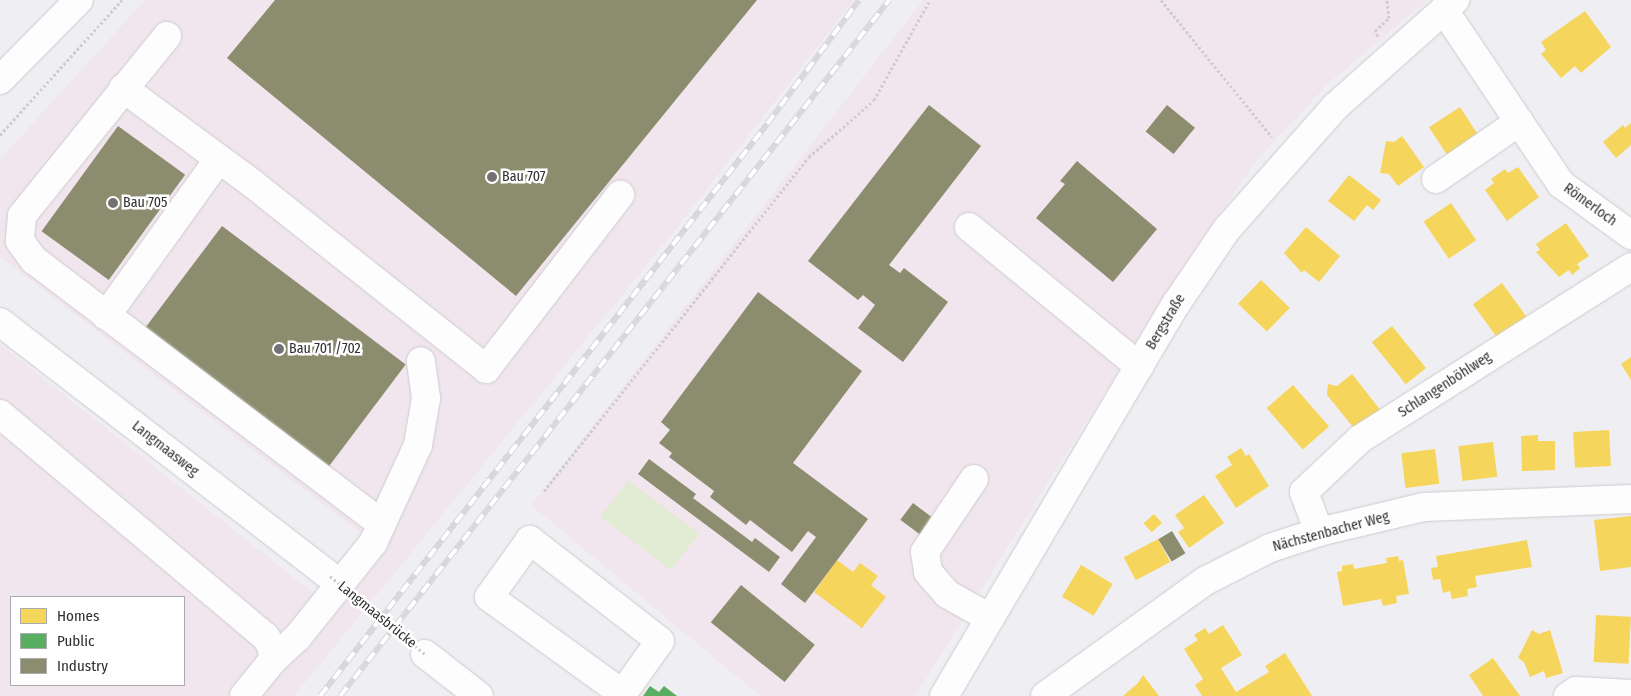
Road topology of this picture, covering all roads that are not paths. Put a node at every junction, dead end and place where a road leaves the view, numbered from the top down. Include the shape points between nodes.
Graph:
1 (79, 0) edge
2 (1449, 5) edge
3 (167, 36) dead end
4 (1, 76) edge
5 (123, 88) junction
6 (1519, 122) junction
7 (219, 159) junction
8 (1436, 179) dead end
9 (620, 194) dead end
10 (1625, 221) edge
11 (969, 227) dead end
12 (1631, 267) edge
13 (106, 316) junction
14 (0, 322) edge
15 (421, 362) dead end
16 (1140, 366) junction
17 (0, 414) edge
18 (974, 479) dead end
19 (1631, 499) edge
20 (381, 523) junction
21 (1319, 532) junction
22 (330, 576) road end
23 (990, 618) junction
24 (425, 654) road end
25 (273, 660) junction
26 (1631, 694) edge
27 (622, 695) edge
28 (244, 696) edge
29 (479, 696) edge
30 (944, 696) edge
31 (1045, 696) edge
32 (1568, 696) edge

1 - 4 street
2 - 6 street, Römerloch
2 - 16 street, Bergstraße via 1335,107 1288,157 1227,229 1176,304
3 - 5 street
5 - 7 street
5 - 13 street via 22,216 20,241 34,260
6 - 8 street
6 - 10 street, Römerloch via 1561,184
7 - 9 street via 486,369
7 - 13 street
11 - 16 street
12 - 21 street, Schlangenböhlweg via 1360,439 1304,492
13 - 20 street
14 - 22 street, Langmaasweg
15 - 20 street via 426,398 418,444
16 - 23 street, Bergstraße
17 - 25 street via 265,636 272,647
18 - 23 street via 925,552 928,572 947,594
19 - 21 street, Nächstenbacher Weg via 1424,507
20 - 25 street via 373,543 297,638
21 - 31 street, Nächstenbacher Weg via 1270,548 1205,581
23 - 30 street, Bergstraße
24 - 29 street
25 - 28 street
26 - 32 street via 1576,691
27 - 27 street via 660,642 530,540 489,597

